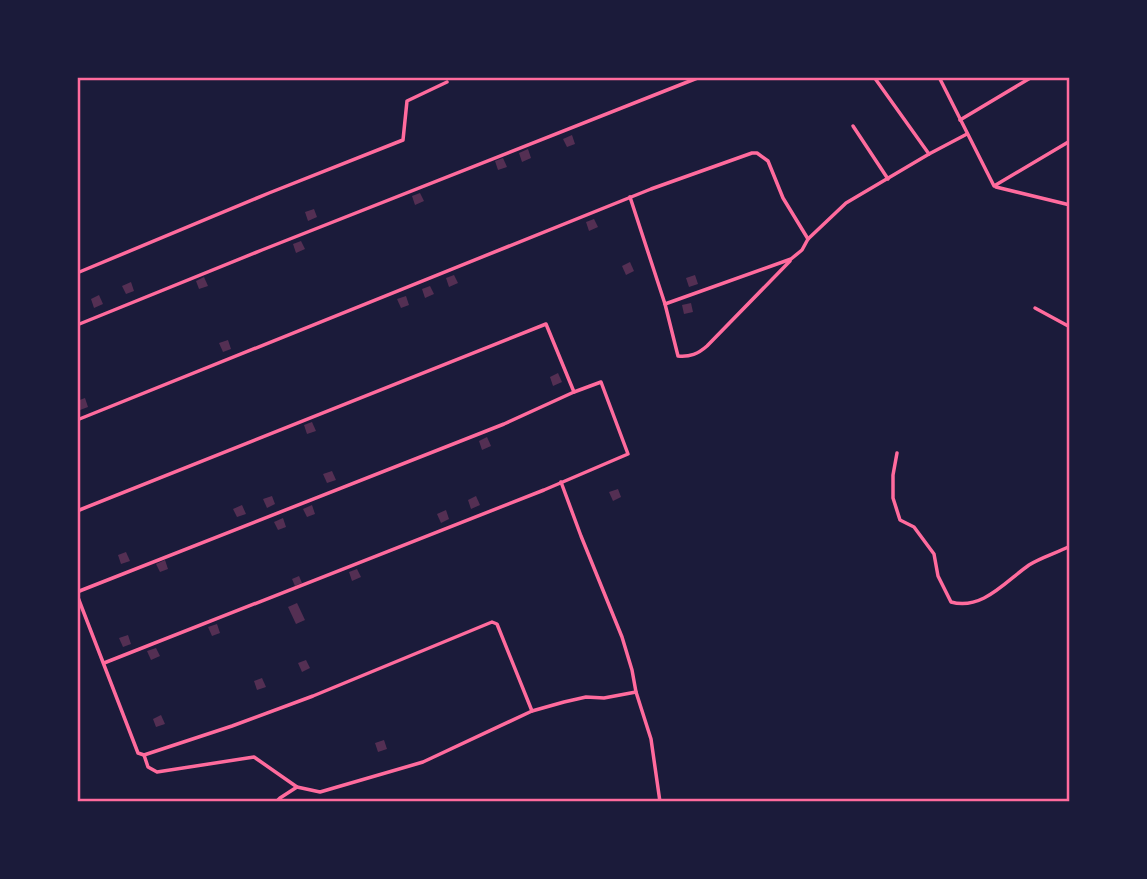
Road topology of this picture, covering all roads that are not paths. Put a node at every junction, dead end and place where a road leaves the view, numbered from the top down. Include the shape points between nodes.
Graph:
1 (700, 77) edge
2 (873, 77) edge
3 (939, 77) edge
4 (1032, 77) edge
5 (447, 82) dead end
6 (960, 120) junction
7 (853, 126) dead end
8 (967, 134) junction
9 (1070, 141) edge
10 (929, 154) junction
11 (888, 179) junction
12 (994, 186) junction
13 (629, 197) junction
14 (1070, 205) edge
15 (808, 239) junction
16 (791, 259) junction
17 (77, 273) edge
18 (665, 304) junction
19 (1035, 308) dead end
20 (77, 325) edge
21 (1070, 327) edge
22 (574, 392) junction
23 (77, 420) edge
24 (897, 453) dead end
25 (561, 482) junction
26 (77, 511) edge
27 (1070, 545) edge
28 (77, 594) edge
29 (104, 663) junction
30 (636, 692) junction
31 (532, 711) junction
32 (144, 755) junction
33 (297, 787) junction
34 (276, 802) edge
35 (660, 802) edge

1 - 20 lane
2 - 10 lane
3 - 6 lane
4 - 6 lane
5 - 17 lane via 407,101 403,140
6 - 8 lane
7 - 11 lane
8 - 10 lane
8 - 12 lane
9 - 12 lane
10 - 11 lane
11 - 15 lane via 846,203
12 - 14 lane
13 - 15 lane via 757,153 768,161 783,198
13 - 18 lane
13 - 23 lane
15 - 16 lane
16 - 18 lane
16 - 18 lane via 707,346 689,356 678,356
19 - 21 lane
22 - 25 lane via 601,382 628,454
22 - 26 lane via 546,324
22 - 28 lane
24 - 27 lane via 892,498 900,520 914,527 934,554 938,576 951,602 959,605 989,597 1028,566
25 - 29 lane
25 - 30 lane via 621,637
28 - 29 lane
29 - 32 lane via 138,753
30 - 31 lane via 586,697
30 - 35 lane via 652,739
31 - 32 lane via 497,624 492,622 313,696
31 - 33 lane via 424,762 320,792
32 - 33 lane via 157,772 254,757
33 - 34 lane

